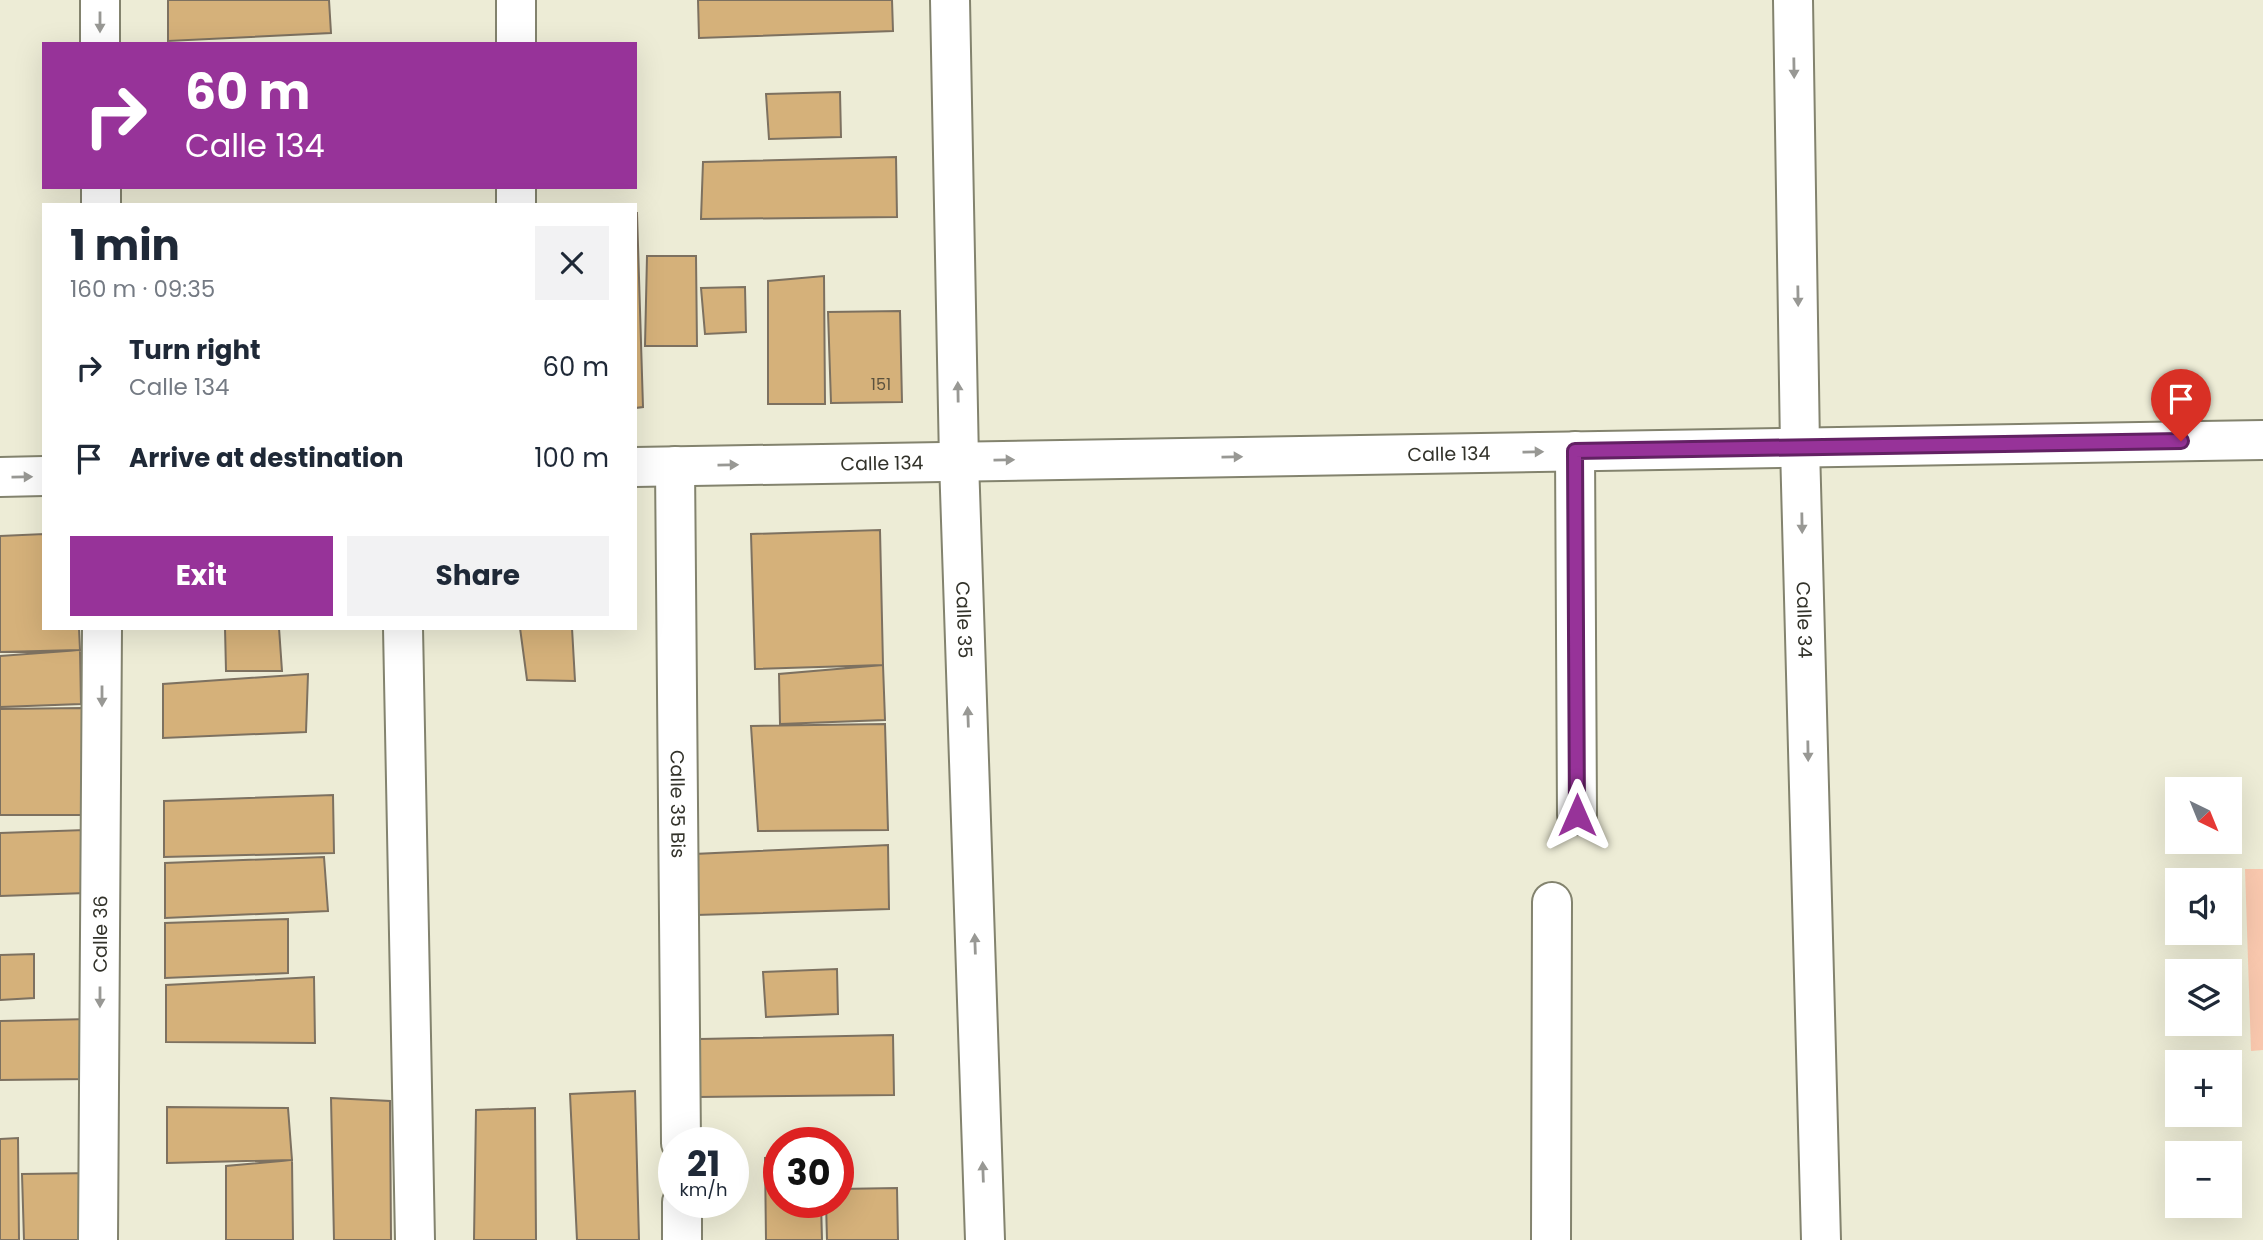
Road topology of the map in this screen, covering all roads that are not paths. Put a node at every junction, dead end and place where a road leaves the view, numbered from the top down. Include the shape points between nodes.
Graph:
1 (100, 0) edge
2 (516, 0) edge
3 (950, 0) edge
4 (1793, 0) edge
5 (100, 42) edge
6 (516, 42) edge
7 (2263, 440) edge
8 (1800, 447) junction
9 (1575, 451) junction
10 (959, 461) junction
11 (676, 466) junction
12 (637, 467) edge
13 (42, 476) edge
14 (0, 477) edge
15 (102, 630) edge
16 (403, 630) edge
17 (1577, 815) dead end
18 (1552, 902) dead end
19 (681, 1127) edge
20 (682, 1218) edge
21 (98, 1240) edge
22 (415, 1240) edge
23 (682, 1240) edge
24 (985, 1240) edge
25 (1551, 1240) edge
26 (1821, 1240) edge

1 -> 5 street
2 - 6 street
10 -> 3 street, Calle 35
4 -> 8 street, Calle 34
7 - 8 street, Calle 134
8 - 9 street, Calle 134
8 -> 26 street, Calle 34
10 -> 9 street, Calle 134
9 - 17 street
11 -> 10 street, Calle 134
24 -> 10 street, Calle 35
11 - 12 street, Calle 134
11 - 19 street, Calle 35 Bis
14 -> 13 street
15 -> 21 street, Calle 36
16 - 22 street
18 - 25 street
20 - 23 street

